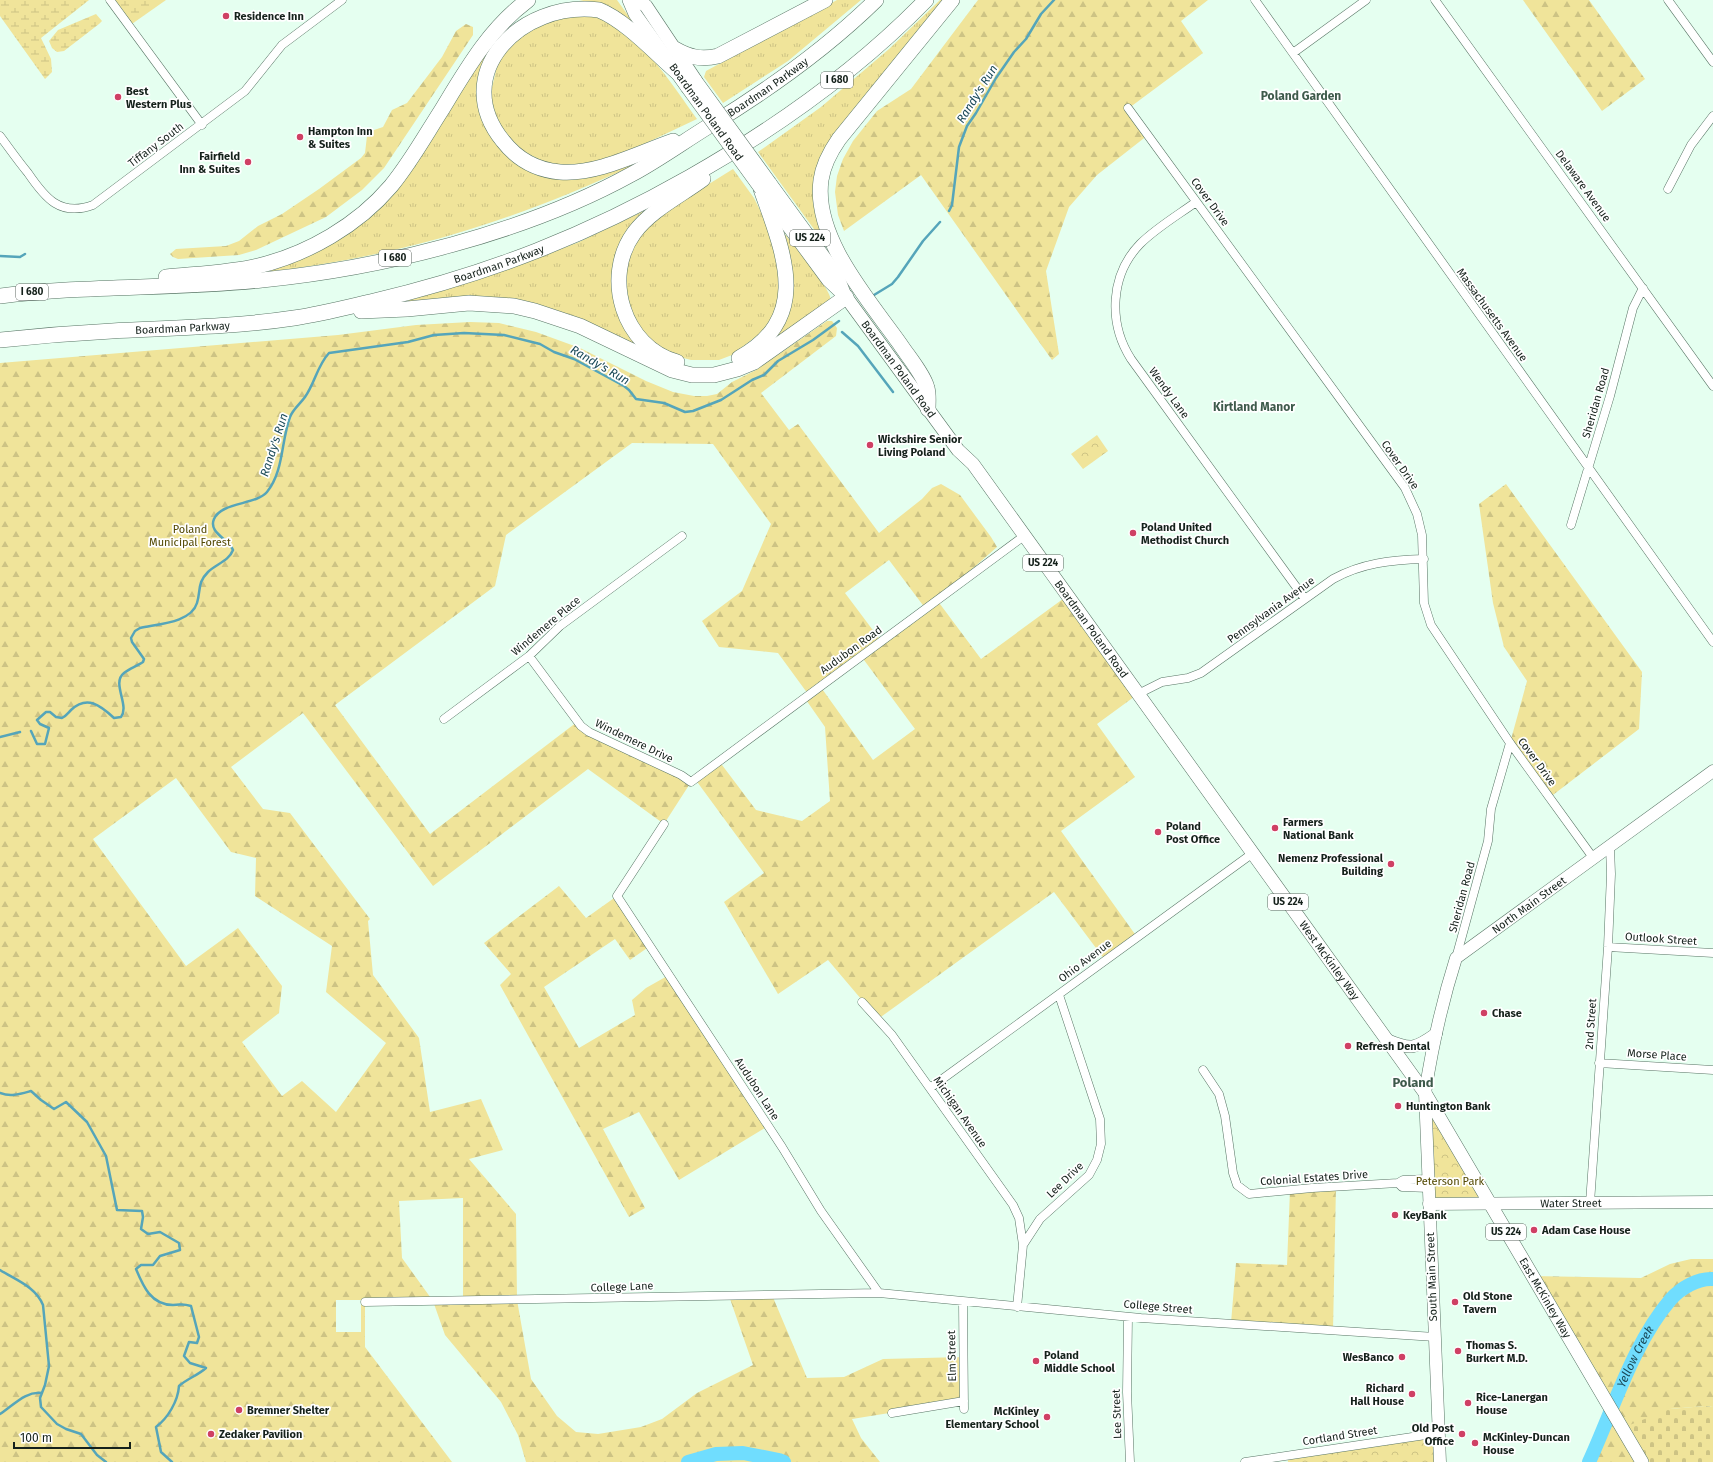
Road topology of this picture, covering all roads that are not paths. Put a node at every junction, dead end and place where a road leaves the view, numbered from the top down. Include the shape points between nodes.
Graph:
1 (110, 0) edge
2 (342, 0) edge
3 (528, 0) edge
4 (629, 0) edge
5 (638, 0) edge
6 (825, 0) edge
7 (876, 0) edge
8 (926, 0) edge
9 (952, 0) edge
10 (1255, 0) edge
11 (1366, 0) edge
12 (1436, 0) edge
13 (1668, 0) edge
14 (675, 49) junction
15 (1293, 53) junction
16 (1713, 62) edge
17 (677, 72) junction
18 (692, 84) junction
19 (1128, 108) dead end
20 (1713, 116) edge
21 (202, 125) junction
22 (700, 132) junction
23 (0, 136) edge
24 (740, 149) junction
25 (765, 186) junction
26 (1668, 189) dead end
27 (1196, 202) junction
28 (1642, 288) junction
29 (64, 289) junction
30 (0, 296) edge
31 (846, 297) junction
32 (328, 312) junction
33 (0, 340) edge
34 (1713, 386) edge
35 (928, 409) junction
36 (1588, 468) junction
37 (1571, 525) dead end
38 (682, 536) dead end
39 (1024, 536) junction
40 (1424, 559) junction
41 (1305, 599) junction
42 (1713, 642) edge
43 (529, 656) junction
44 (1138, 694) junction
45 (444, 719) dead end
46 (1510, 743) junction
47 (1192, 769) joint
48 (1713, 771) edge
49 (691, 782) joint
50 (664, 824) dead end
51 (1610, 847) junction
52 (1253, 853) junction
53 (1594, 859) junction
54 (1608, 947) junction
55 (1713, 953) edge
56 (1456, 958) junction
57 (1059, 994) junction
58 (862, 1002) dead end
59 (1436, 1034) junction
60 (1387, 1040) junction
61 (1599, 1063) junction
62 (1203, 1070) dead end
63 (1713, 1070) edge
64 (930, 1088) junction
65 (1425, 1093) junction
66 (1428, 1183) junction
67 (1713, 1202) edge
68 (1489, 1203) junction
69 (1590, 1203) junction
70 (1429, 1204) junction
71 (1023, 1245) junction
72 (879, 1293) junction
73 (365, 1302) dead end
74 (963, 1302) junction
75 (1017, 1307) junction
76 (1128, 1317) junction
77 (1435, 1337) junction
78 (892, 1413) dead end
79 (1439, 1433) junction
80 (1640, 1458) edge
81 (1130, 1462) edge
82 (1245, 1462) edge
83 (1440, 1462) edge

1 - 21 street
2 - 21 street, Tiffany South via 282,45 250,86
3 - 29 highway via 510,14 483,44 408,163 390,186 376,201 334,234 294,254 257,266
4 - 17 main road, Boardman Poland Road / US 224 via 635,14
5 - 14 main road, Boardman Poland Road / US 224 via 646,6
6 - 14 highway via 718,56 692,57
7 - 22 highway, Boardman Parkway / I 680 via 796,68
8 - 24 highway, Boardman Parkway / I 680 via 839,78 784,120
9 - 35 highway via 839,139 830,152 821,180 822,208 839,253 856,283 927,388
10 - 15 street, Massachusetts Avenue
11 - 15 street
12 - 28 street, Delaware Avenue
13 - 16 street
14 - 18 main road, Boardman Poland Road / US 224
15 - 36 street, Massachusetts Avenue
17 - 18 main road, Boardman Poland Road / US 224
17 - 22 highway via 630,30 607,14 582,5 557,5 527,15 503,35 488,63 484,98 490,121 507,147 532,165 559,172 598,168
18 - 25 main road, Boardman Poland Road / US 224, bridge
19 - 27 street, Cover Drive
20 - 26 street via 1691,145
21 - 23 street, Tiffany South via 103,199 93,205 77,209 59,206 43,195
22 - 29 highway, Boardman Parkway / I 680 via 632,174 579,199 526,220 431,250 349,268 260,280 206,285
24 - 25 highway via 654,214 634,233 625,249 620,270 620,301 632,327 652,350 672,361 687,365 716,366 754,350 772,331 784,307 787,279
24 - 32 highway, Boardman Parkway / I 680 via 637,207 558,243 442,284
25 - 31 main road, Boardman Poland Road / US 224 via 828,280
27 - 40 street, Cover Drive via 1405,488 1420,524
27 - 41 street, Wendy Lane via 1145,240 1126,264 1115,295 1118,332 1131,359
28 - 34 street, Delaware Avenue
28 - 36 street, Sheridan Road via 1633,308
29 - 30 highway, Boardman Parkway / I 680
31 - 32 highway via 754,362 714,375 692,375 672,370 573,323 514,306 469,303 407,309
31 - 35 main road, Boardman Poland Road / US 224
32 - 33 highway, Boardman Parkway / I 680 via 296,318 194,328 91,332
35 - 39 main road, Boardman Poland Road / US 224 via 958,450 973,464
36 - 37 street, Sheridan Road
36 - 42 street, Massachusetts Avenue
38 - 43 street, Windemere Place via 560,626
39 - 44 main road, Boardman Poland Road / US 224
39 - 49 street, Audubon Road
40 - 41 street, Pennsylvania Avenue via 1390,560 1359,567 1333,579
40 - 46 street, Cover Drive via 1424,603 1431,626
41 - 44 street, Pennsylvania Avenue via 1201,673 1162,682
43 - 45 street, Windemere Place
43 - 49 street, Windemere Drive via 577,722 585,729
44 - 47 main road, Boardman Poland Road / US 224
46 - 53 street, Cover Drive
46 - 56 street, Sheridan Road via 1491,809 1488,841
47 - 52 main road, West McKinley Way / US 224
48 - 51 main road, North Main Street
50 - 72 street, Audubon Lane via 617,896 821,1211
51 - 53 main road, North Main Street
51 - 54 street, 2nd Street
52 - 57 street, Ohio Avenue
52 - 60 main road, West McKinley Way / US 224
53 - 56 main road, North Main Street
54 - 55 street, Outlook Street
54 - 61 street, 2nd Street
56 - 59 main road
57 - 64 street, Ohio Avenue
57 - 71 street, Lee Drive via 1100,1119 1102,1144 1089,1175 1040,1219
58 - 64 street, Michigan Avenue via 892,1035
59 - 60 main road via 1415,1047 1402,1047
59 - 65 main road
60 - 65 main road, West McKinley Way / US 224
61 - 63 street, Morse Place
61 - 69 street, 2nd Street
62 - 66 street, Colonial Estates Drive via 1219,1094 1237,1185 1250,1194 1398,1183 1403,1180
64 - 71 street, Michigan Avenue via 1013,1205 1019,1218
65 - 66 main road, South Main Street
65 - 68 main road, East McKinley Way / US 224
66 - 70 main road, South Main Street
67 - 69 main road, Water Street
68 - 69 main road, Water Street
68 - 70 main road, Water Street
68 - 80 main road, East McKinley Way / US 224
70 - 77 main road, South Main Street
71 - 75 street, Lee Drive
72 - 73 street, College Lane
72 - 74 street, College Street
74 - 75 street, College Street
74 - 78 street, Elm Street via 964,1405
75 - 76 street, College Street via 1119,1314
76 - 77 street, College Street
76 - 81 street, Lee Street via 1127,1392
77 - 79 main road, South Main Street
79 - 82 street, Cortland Street
79 - 83 main road, South Main Street

